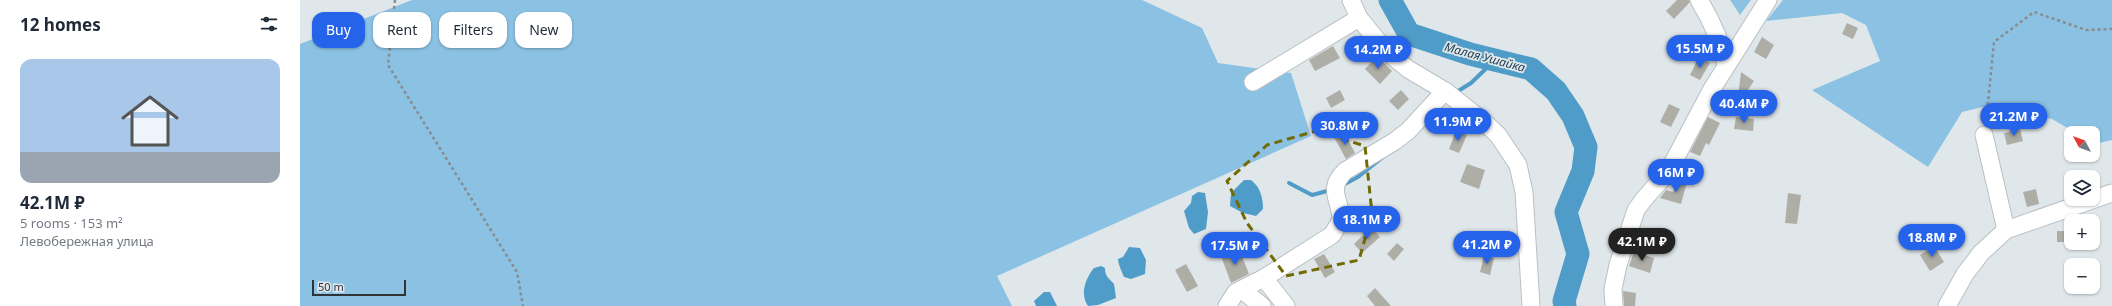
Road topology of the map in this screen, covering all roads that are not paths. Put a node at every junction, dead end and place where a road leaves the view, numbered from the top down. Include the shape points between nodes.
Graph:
1 (1351, 0) edge
2 (1699, 0) edge
3 (1768, 0) edge
4 (1359, 18) junction
5 (1726, 66) junction
6 (1253, 82) dead end
7 (1445, 91) junction
8 (1984, 135) road end
9 (2112, 193) edge
10 (2006, 230) junction
11 (1264, 278) junction
12 (1242, 290) junction
13 (1227, 306) edge
14 (1262, 306) edge
15 (1286, 306) edge
16 (1531, 306) edge
17 (1614, 306) edge
18 (1947, 306) edge

1 - 4 street
2 - 5 street via 1710,17 1722,47
3 - 5 street
4 - 6 street
4 - 7 street via 1386,51 1408,69
5 - 17 street via 1668,172 1636,210 1618,265 1613,289
7 - 11 street via 1408,131 1338,177 1334,189 1341,220 1332,235
7 - 16 street via 1498,135 1518,165 1524,192
8 - 10 street
9 - 10 street
10 - 18 street via 1965,274
11 - 12 street
11 - 15 street
12 - 13 street via 1236,292
12 - 14 street

